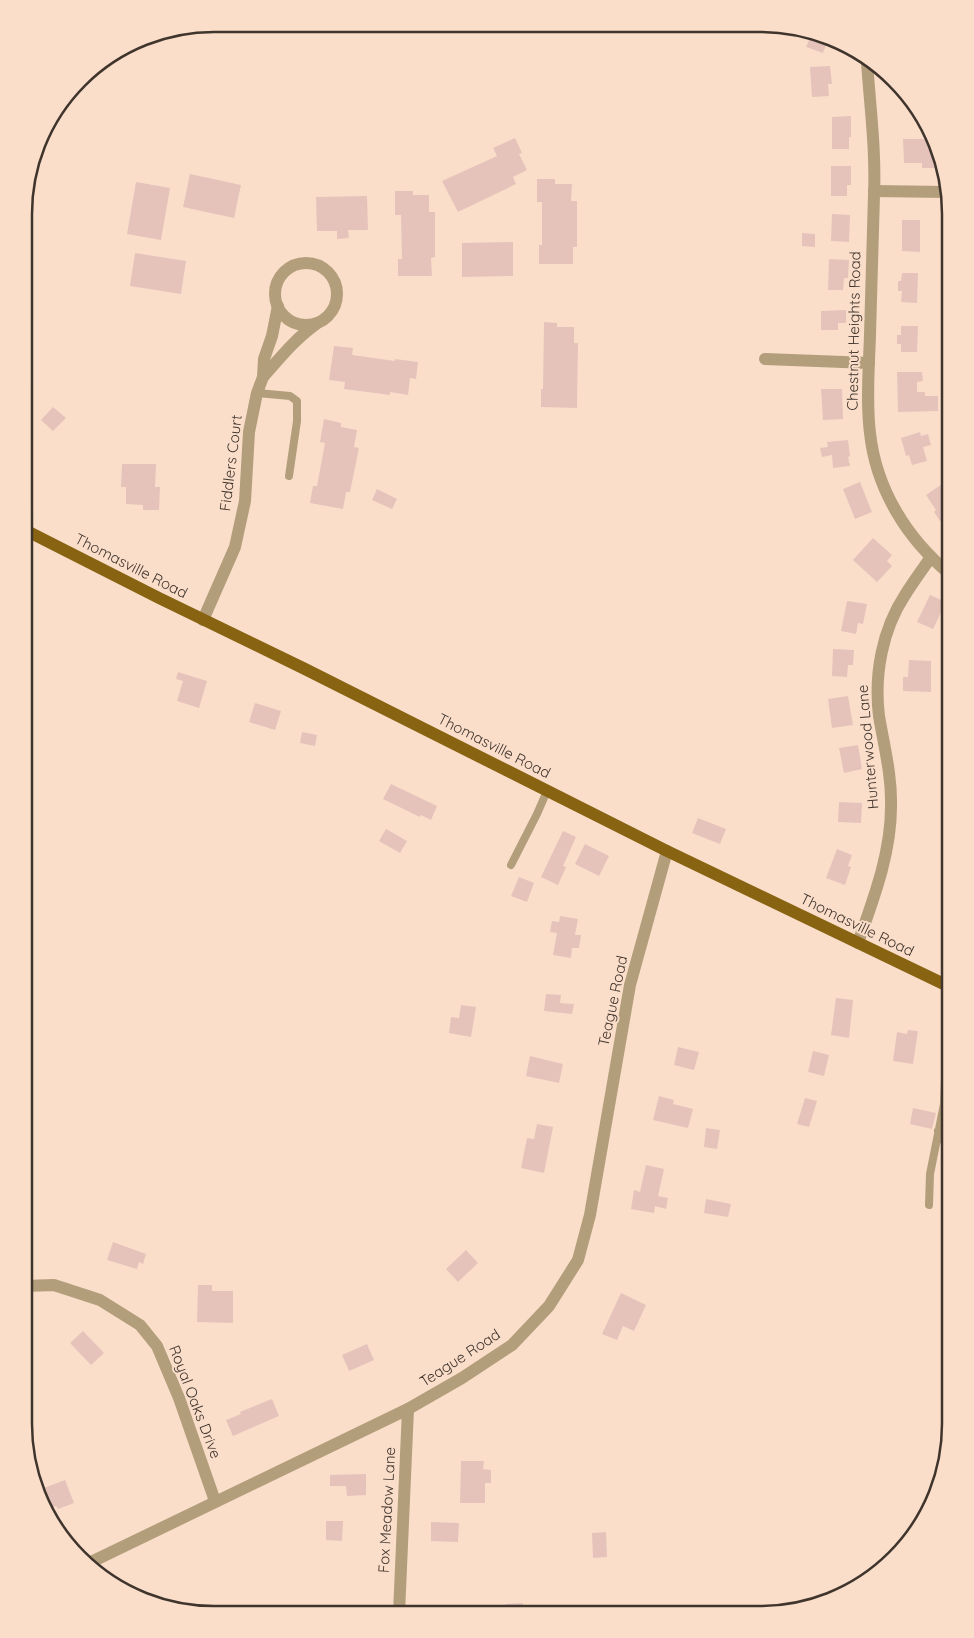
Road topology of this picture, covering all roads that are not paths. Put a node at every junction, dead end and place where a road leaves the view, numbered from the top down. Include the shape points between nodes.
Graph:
1 (867, 68) edge
2 (874, 191) junction
3 (940, 192) edge
4 (278, 306) junction
5 (317, 324) junction
6 (765, 359) dead end
7 (869, 363) junction
8 (263, 377) junction
9 (257, 393) junction
10 (289, 476) dead end
11 (32, 534) edge
12 (931, 558) junction
13 (942, 567) edge
14 (203, 620) junction
15 (547, 791) junction
16 (667, 851) junction
17 (511, 865) dead end
18 (858, 943) junction
19 (942, 983) edge
20 (942, 1113) edge
21 (938, 1131) junction
22 (942, 1138) edge
23 (930, 1205) dead end
24 (32, 1285) edge
25 (408, 1409) junction
26 (214, 1501) junction
27 (94, 1560) edge
28 (399, 1606) edge

1 - 2 street, Chestnut Heights Road
2 - 3 street
2 - 7 street, Chestnut Heights Road
4 - 5 street via 290,321 303,325
4 - 5 street, Fiddlers Court via 276,285 284,273 295,265 309,264 322,268 332,278 337,290 336,304 329,316
4 - 8 street, Fiddlers Court via 264,358
5 - 8 street, Fiddlers Court via 286,349
6 - 7 street
7 - 12 street, Chestnut Heights Road via 870,435 880,477 904,524
8 - 9 street, Fiddlers Court
9 - 10 lane via 290,396 297,401
9 - 14 street, Fiddlers Court via 249,432 245,501 235,547
11 - 14 main road, Thomasville Road
12 - 13 street, Chestnut Heights Road
12 - 18 street, Hunterwood Lane via 896,612 881,658 878,698 891,791 890,824 876,892
14 - 15 main road, Thomasville Road
15 - 16 main road, Thomasville Road
15 - 17 lane
16 - 18 main road, Thomasville Road
16 - 25 street, Teague Road via 630,985 590,1215 578,1260 549,1306 512,1345
18 - 19 main road, Thomasville Road
20 - 21 lane
21 - 22 lane
21 - 23 lane via 930,1174
24 - 26 street, Royal Oaks Drive via 54,1284 100,1300 140,1325 157,1346 179,1398
25 - 26 street, Teague Road
25 - 28 street, Fox Meadow Lane
26 - 27 street, Teague Road

